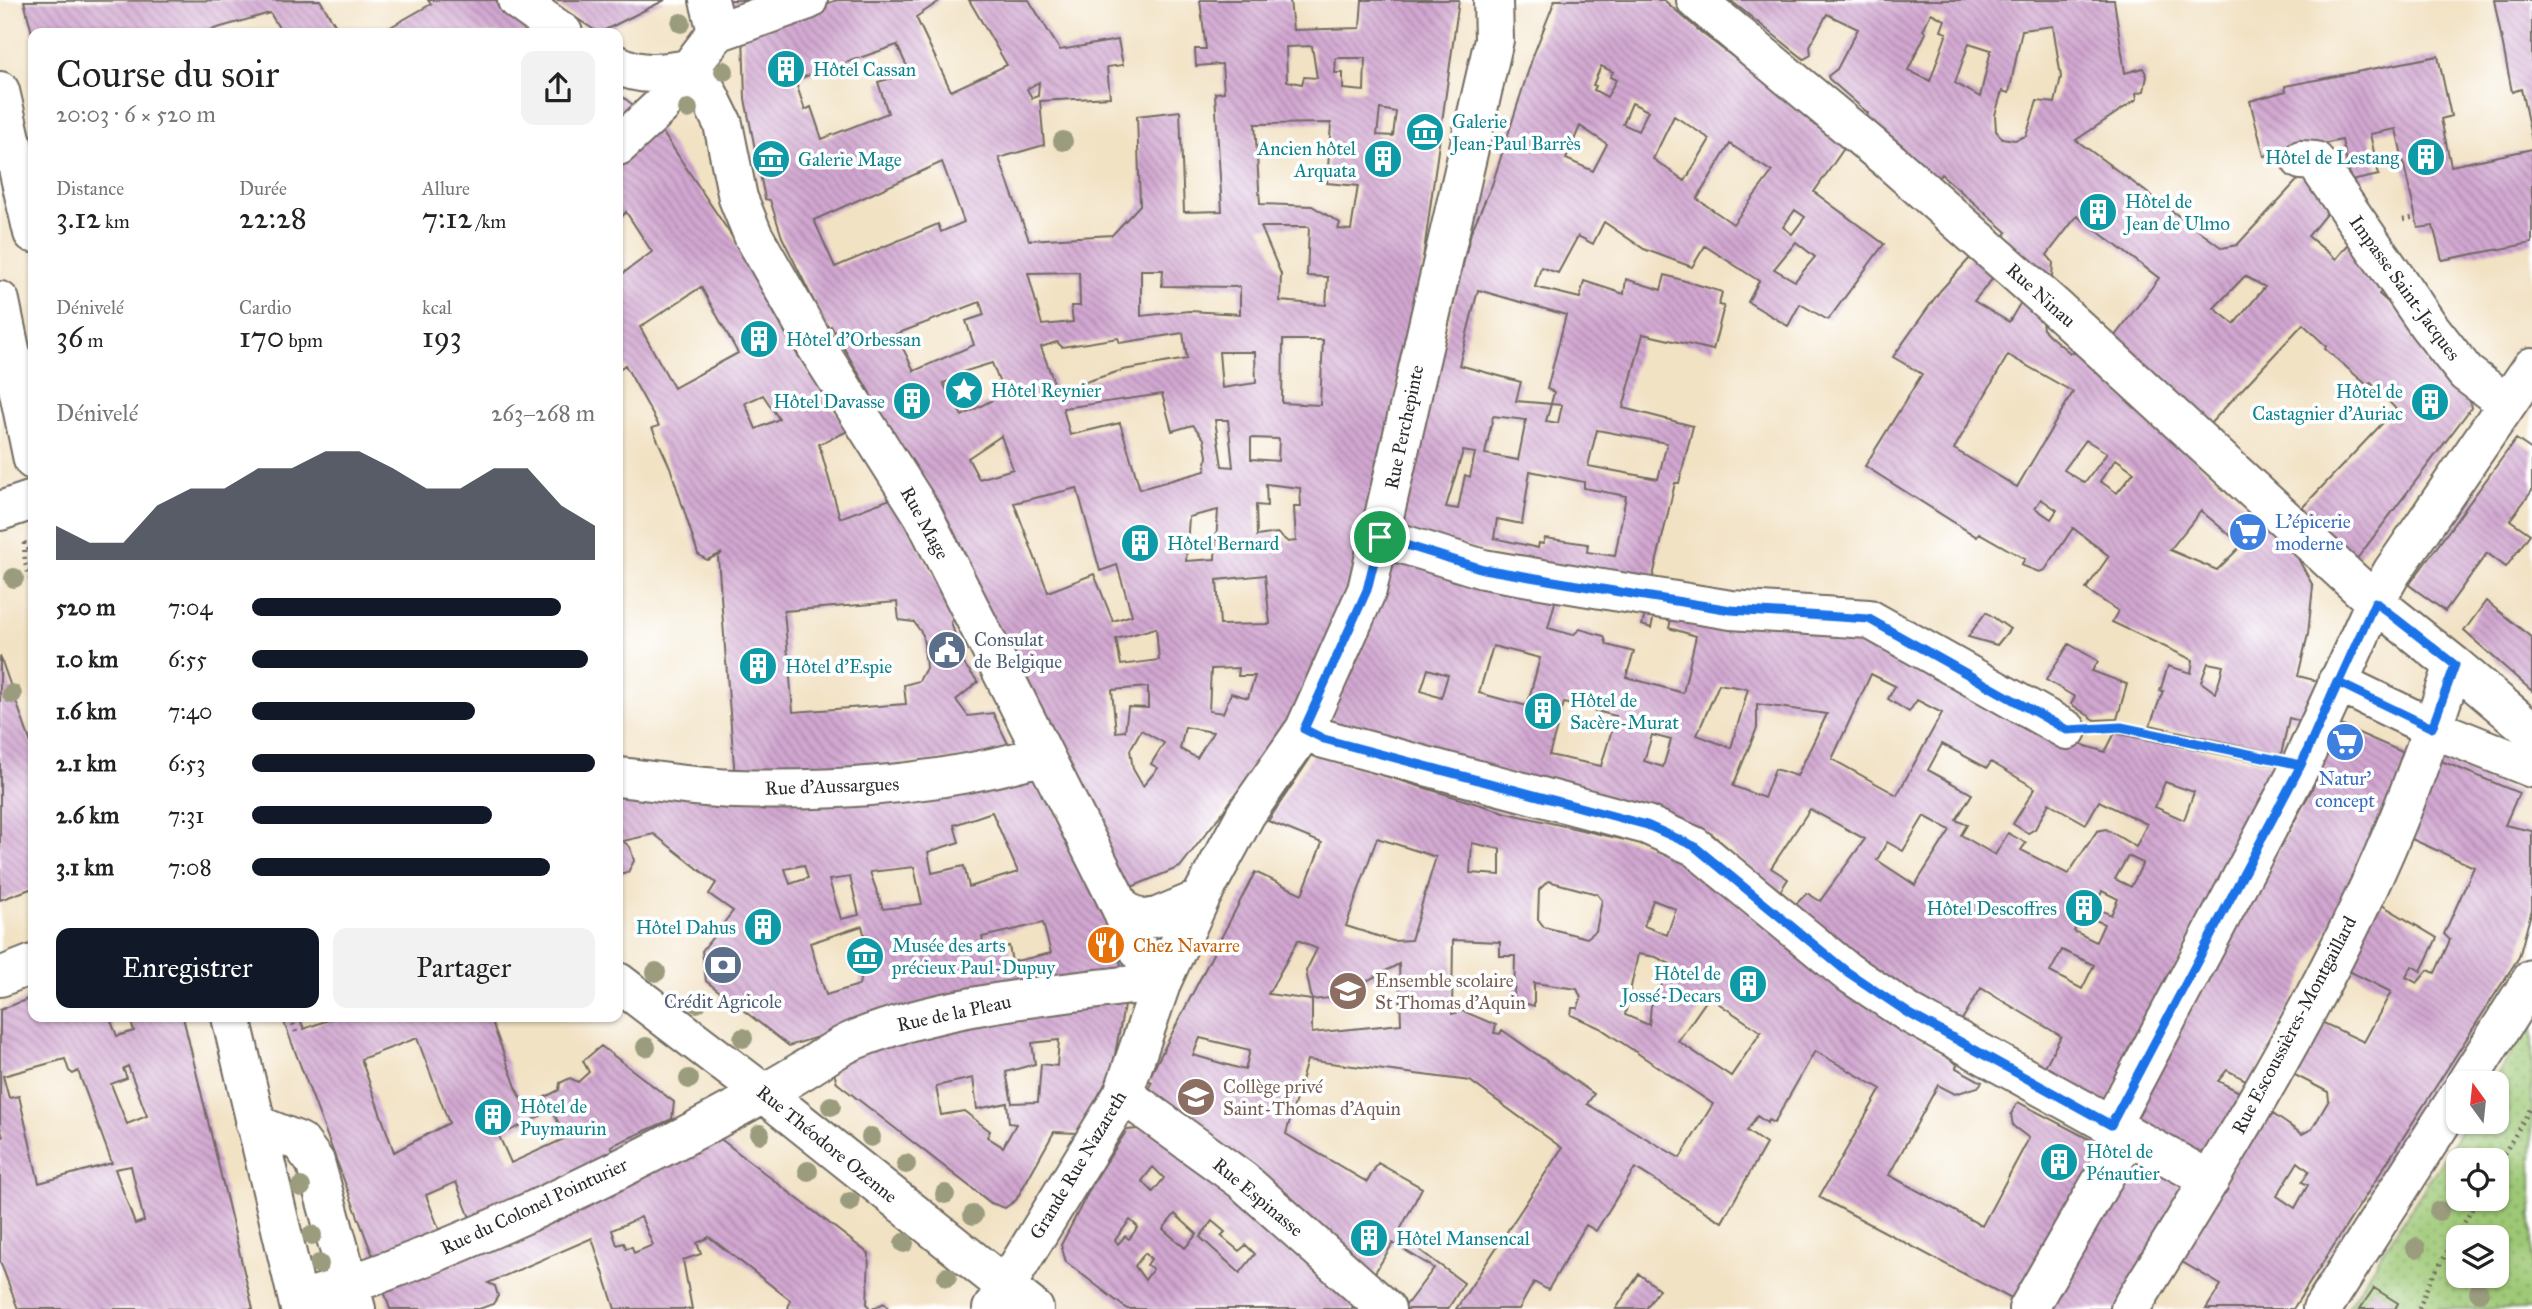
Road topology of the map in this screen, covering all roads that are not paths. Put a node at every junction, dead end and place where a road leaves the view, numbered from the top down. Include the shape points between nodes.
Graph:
1 (517, 0) edge
2 (808, 0) edge
3 (1493, 0) edge
4 (1516, 0) edge
5 (1696, 0) edge
6 (713, 16) edge
7 (556, 28) edge
8 (1494, 40) junction
9 (623, 68) edge
10 (689, 69) junction
11 (0, 92) edge
12 (623, 141) edge
13 (2308, 161) dead end
14 (11, 183) edge
15 (28, 222) edge
16 (0, 301) edge
17 (2532, 367) edge
18 (2507, 403) junction
19 (28, 436) edge
20 (28, 502) edge
21 (0, 511) edge
22 (1380, 537) junction
23 (2375, 602) junction
24 (2455, 665) junction
25 (2337, 682) junction
26 (2432, 728) junction
27 (1304, 729) junction
28 (2067, 730) road end
29 (2532, 731) edge
30 (1043, 755) junction
31 (2532, 768) edge
32 (623, 777) edge
33 (1200, 899) junction
34 (1121, 908) junction
35 (28, 966) edge
36 (0, 977) edge
37 (2532, 979) edge
38 (1162, 981) junction
39 (623, 986) edge
40 (232, 1022) edge
41 (2474, 1071) edge
42 (762, 1092) junction
43 (1123, 1094) junction
44 (2446, 1115) edge
45 (255, 1124) junction
46 (2119, 1130) junction
47 (2210, 1180) junction
48 (354, 1297) edge
49 (997, 1297) edge
50 (299, 1305) edge
51 (1034, 1309) edge
52 (1386, 1309) edge
53 (2028, 1309) edge
54 (2130, 1309) edge
55 (2322, 1309) edge

1 - 7 street
2 - 6 street
3 - 8 street
4 - 8 street
5 - 23 street, Rue Ninau via 1902,171
6 - 10 street
8 - 22 street, Rue Perchepinte
9 - 10 street via 658,74
10 - 12 street via 661,106
10 - 30 street, Rue Mage via 704,85 721,120 738,198 753,235 816,346 923,515
11 - 14 street
13 - 18 street, Impasse Saint-Jacques via 2466,373
14 - 15 street
16 - 19 street
17 - 18 street
18 - 23 street
20 - 21 street
22 - 27 street, Rue Perchepinte via 1367,590
22 - 28 street via 1483,569 1570,584 1731,610 1869,619
23 - 24 street, Rue Ninau
23 - 25 street
24 - 26 street, Rue Escoussières-Montgaillard
24 - 29 street, Rue Ninau
25 - 26 street
25 - 46 street via 2301,765
26 - 31 street
26 - 47 street, Rue Escoussières-Montgaillard via 2394,830 2325,974
27 - 33 street, Rue Perchepinte via 1246,814
27 - 46 street via 1324,739 1647,825 1694,846 1846,971 1921,1020
30 - 32 street, Rue d'Aussargues via 929,781 860,786 734,789
30 - 34 street, Rue Mage
33 - 34 street via 1141,919
33 - 38 street, Grande Rue Nazareth
34 - 38 street, Rue Mage via 1147,967
35 - 36 street
37 - 41 street
38 - 42 street, Rue de la Pleau via 998,1002 895,1025 827,1053
38 - 43 street, Grande Rue Nazareth
39 - 42 street, Rue Théodore Ozenne
40 - 45 street
42 - 48 street, Rue du Colonel Pointurier via 626,1165 451,1246
42 - 49 street, Rue Théodore Ozenne
43 - 49 street, Grande Rue Nazareth
43 - 52 street, Rue Espinasse via 1242,1180
44 - 55 street
45 - 48 street via 300,1142 315,1162
45 - 50 street
46 - 47 street
46 - 53 street
47 - 54 street, Rue Escoussières-Montgaillard
48 - 50 street, Rue du Colonel Pointurier
49 - 51 street, Rue Théodore Ozenne

